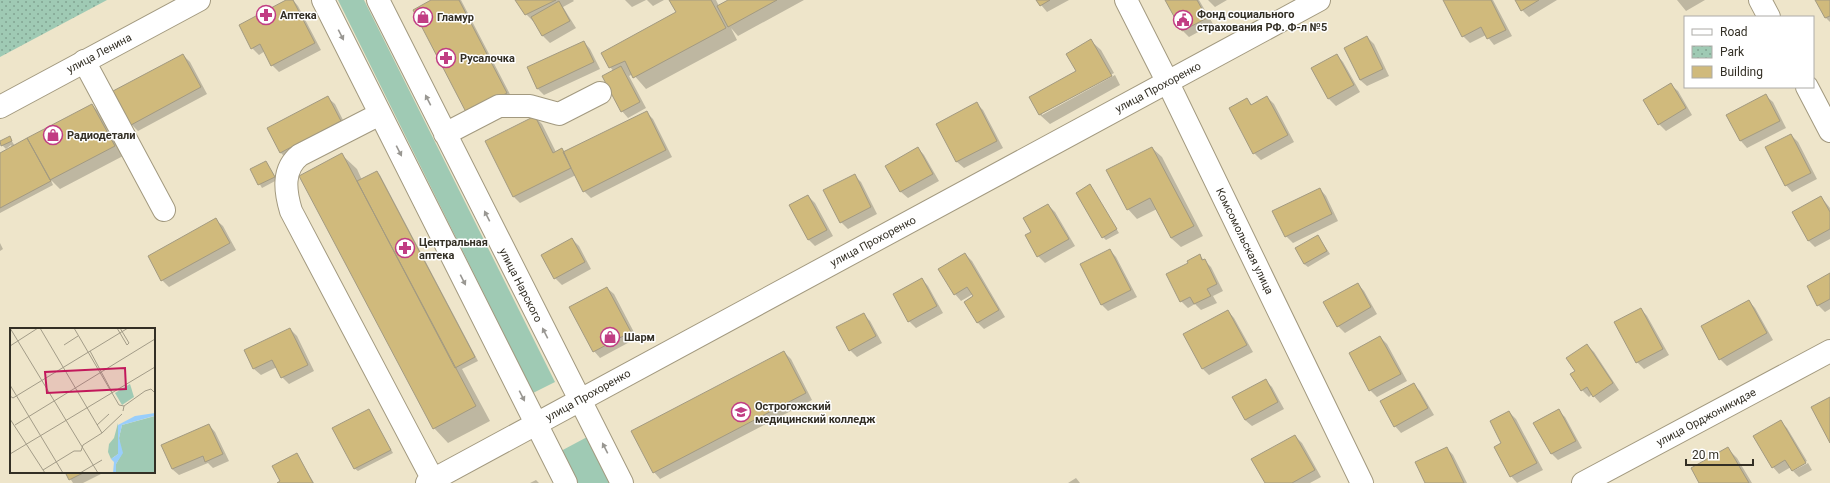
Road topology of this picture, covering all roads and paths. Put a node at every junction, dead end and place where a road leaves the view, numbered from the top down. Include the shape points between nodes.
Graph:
1 (198, 0) edge
2 (323, 0) edge
3 (378, 0) edge
4 (1126, 0) edge
5 (1319, 0) edge
6 (1760, 0) edge
7 (1768, 16) edge
8 (84, 61) junction
9 (1167, 81) junction
10 (1808, 88) edge
11 (600, 93) dead end
12 (0, 106) edge
13 (380, 114) junction
14 (1830, 131) edge
15 (445, 134) junction
16 (164, 210) dead end
17 (1830, 351) edge
18 (580, 400) junction
19 (536, 424) junction
20 (430, 481) edge
21 (566, 483) edge
22 (622, 483) edge
23 (1362, 483) edge
24 (1583, 483) edge

1 - 8 street, улица Ленина
2 -> 13 street
15 -> 3 street, улица Нарского
4 - 9 street, Комсомольская улица
5 - 9 street, улица Прохоренко
6 - 7 street
8 - 12 street, улица Ленина
8 - 16 street
9 - 18 street, улица Прохоренко
9 - 23 street, Комсомольская улица
10 - 14 street
11 - 15 street via 559,114 530,106 499,106
13 -> 19 street
13 - 20 street via 300,154 293,160 287,174 287,196 291,211
18 -> 15 street, улица Нарского
17 - 24 street, улица Орджоникидзе
18 - 19 street, улица Прохоренко
22 -> 18 street, улица Нарского
19 - 20 street, улица Прохоренко
19 - 21 street

